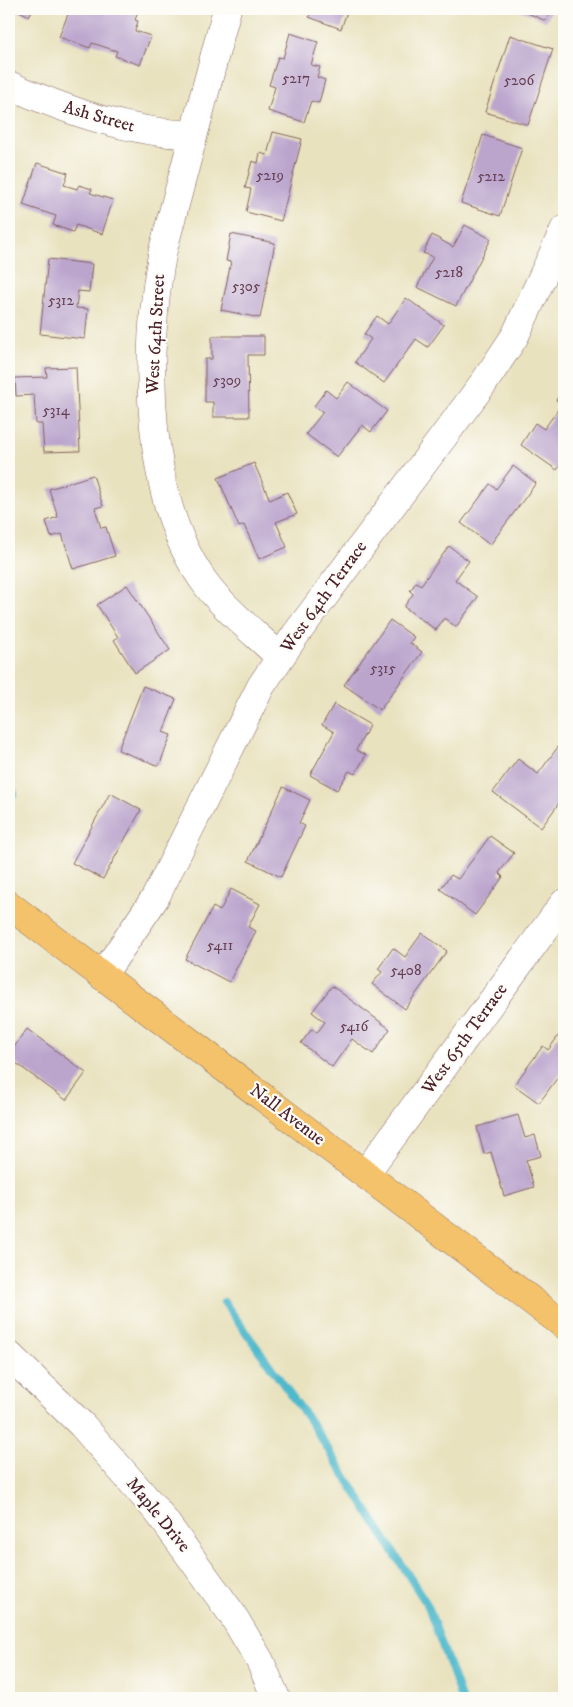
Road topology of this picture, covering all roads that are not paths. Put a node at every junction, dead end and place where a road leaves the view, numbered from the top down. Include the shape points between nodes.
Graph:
1 (227, 9) edge
2 (9, 85) edge
3 (192, 135) junction
4 (564, 230) edge
5 (280, 657) junction
6 (564, 903) edge
7 (9, 905) edge
8 (102, 976) junction
9 (365, 1174) junction
10 (564, 1325) edge
11 (9, 1355) edge
12 (276, 1698) edge

1 - 3 street, West 64th Street
2 - 3 street, Ash Street via 52,104 117,125 157,133
3 - 5 street, West 64th Street via 156,288 151,379 157,455 173,520 199,572 209,588
4 - 5 street, West 64th Terrace via 515,336 486,381
5 - 8 street, West 64th Terrace via 257,694 155,898
6 - 9 street, West 65th Terrace
7 - 8 main road, Nall Avenue
8 - 9 main road, Nall Avenue
9 - 10 main road, Nall Avenue
11 - 12 street, Maple Drive via 82,1425 158,1512 232,1614 260,1661

